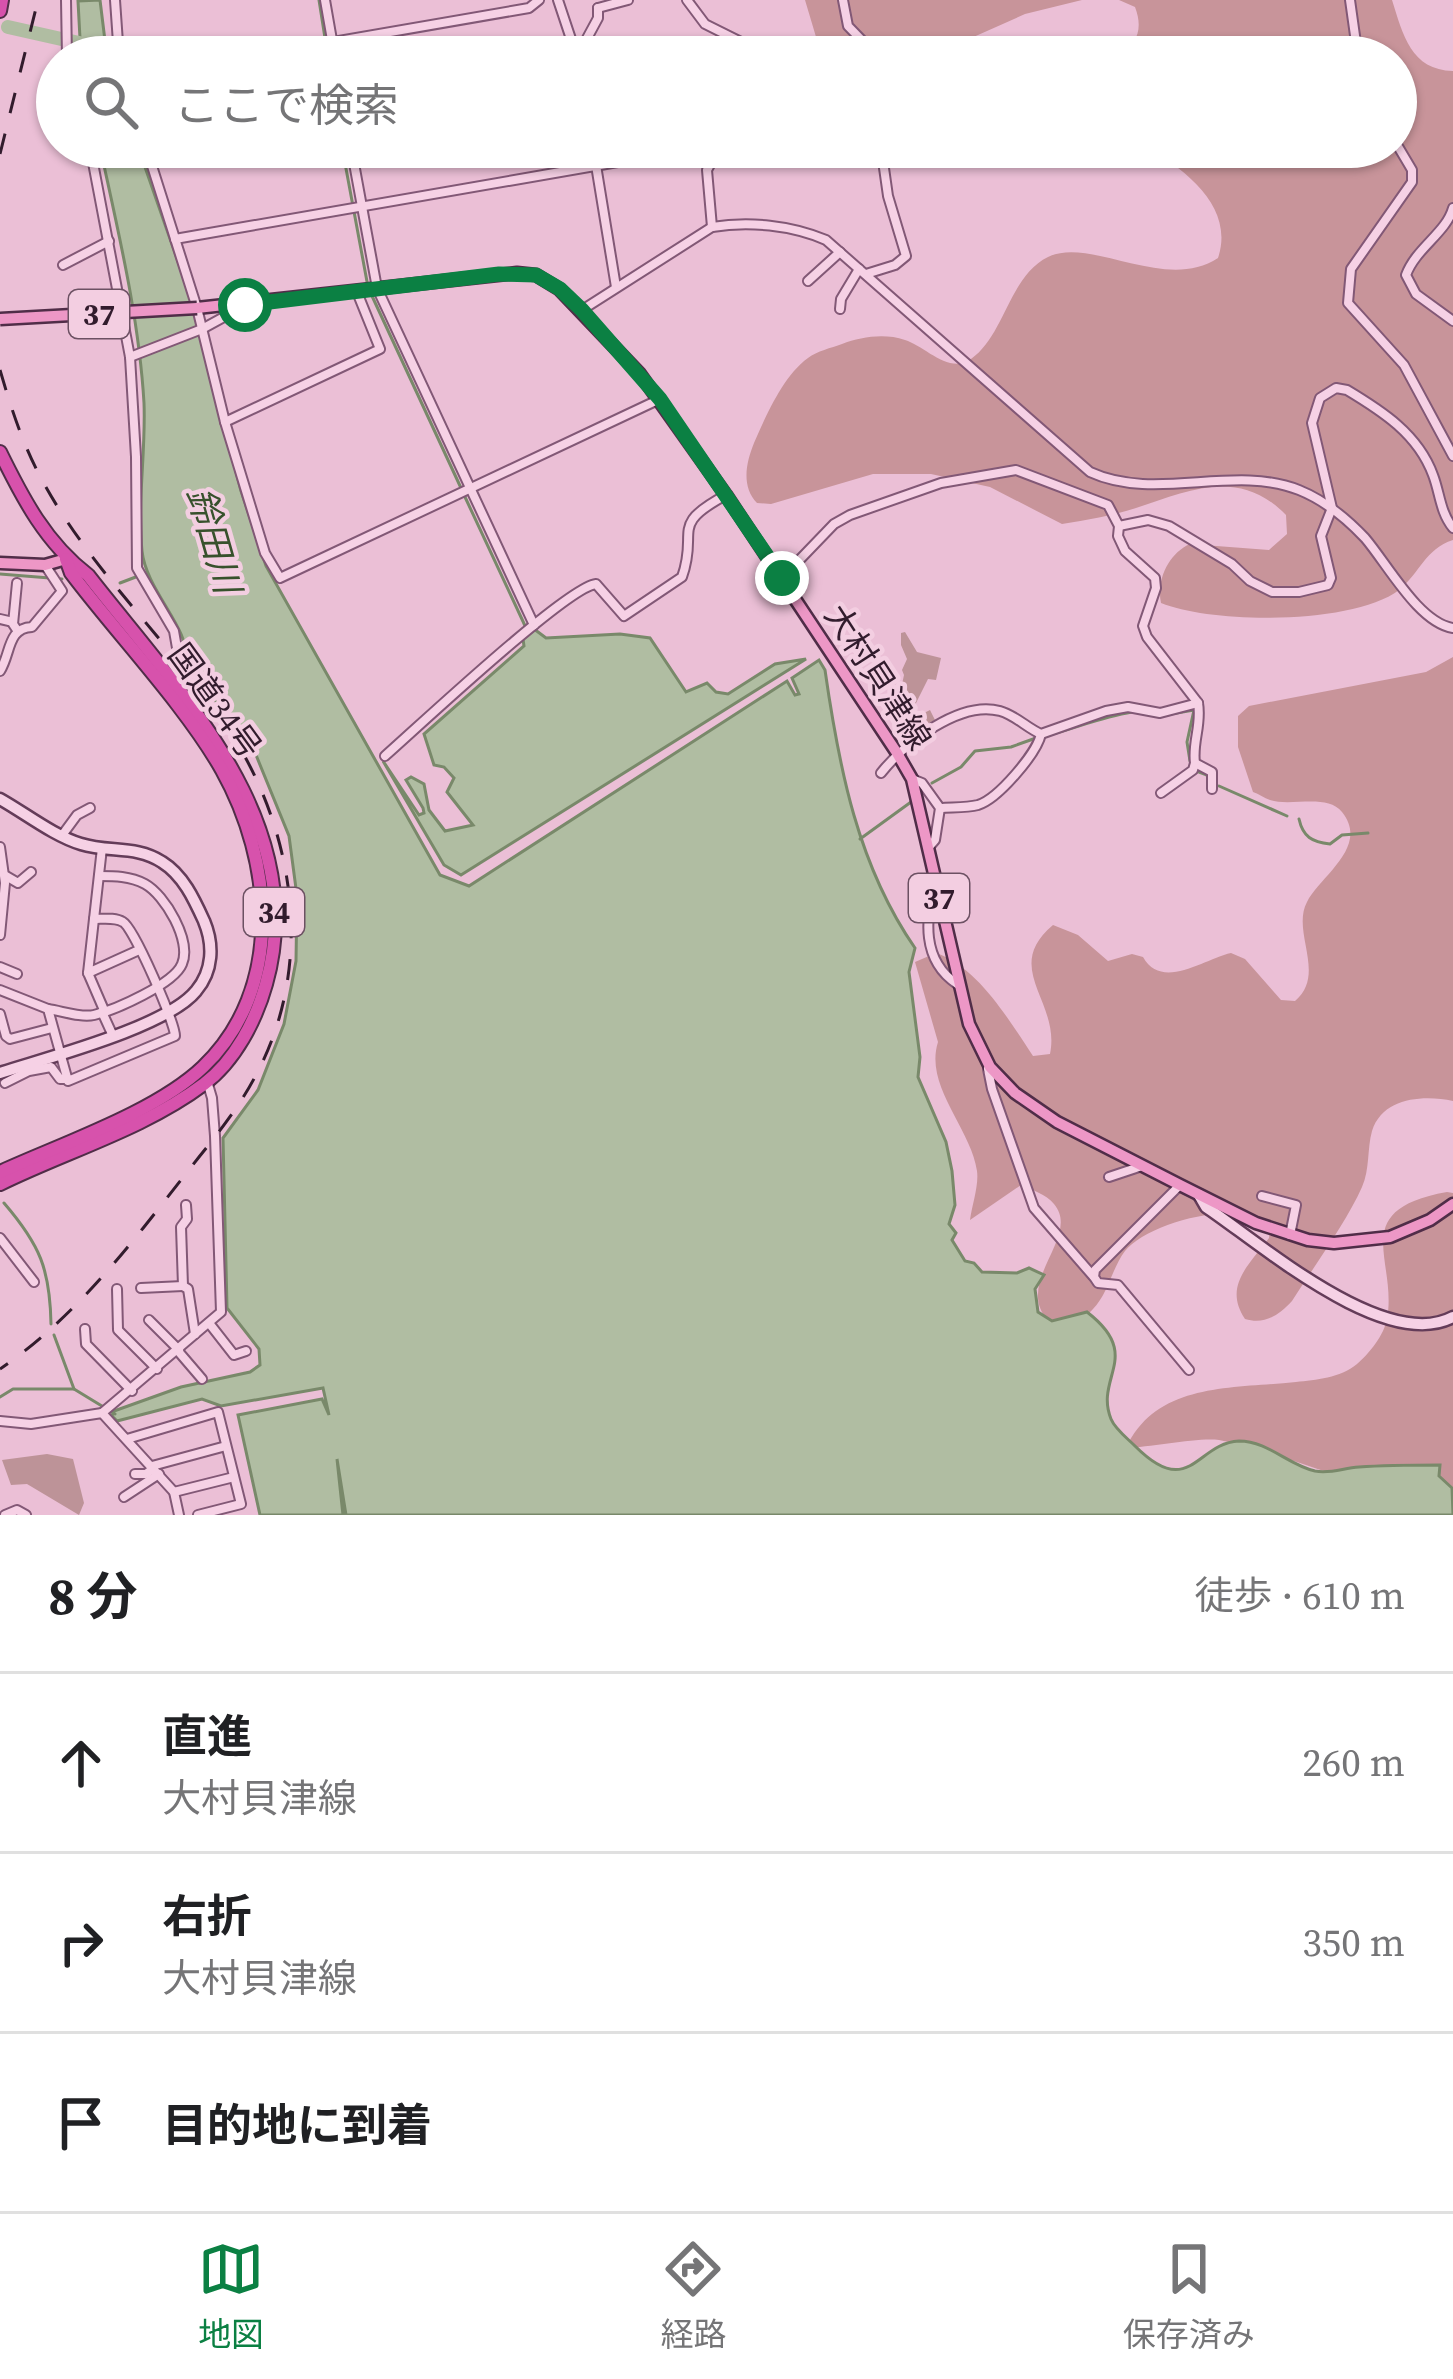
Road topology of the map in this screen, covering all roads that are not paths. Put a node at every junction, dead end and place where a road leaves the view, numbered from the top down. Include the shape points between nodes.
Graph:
1 (2, 0) edge
2 (66, 0) edge
3 (115, 0) edge
4 (325, 0) edge
5 (539, 0) edge
6 (559, 0) edge
7 (590, 0) edge
8 (628, 0) edge
9 (687, 0) edge
10 (843, 0) edge
11 (1350, 0) edge
12 (598, 8) junction
13 (0, 11) edge
14 (66, 36) edge
15 (118, 36) edge
16 (328, 36) edge
17 (368, 36) edge
18 (571, 36) edge
19 (588, 36) edge
20 (728, 36) edge
21 (858, 36) edge
22 (1355, 36) edge
23 (95, 168) edge
24 (153, 168) edge
25 (354, 168) edge
26 (579, 168) edge
27 (596, 168) edge
28 (708, 168) edge
29 (884, 168) edge
30 (1411, 168) edge
31 (361, 207) junction
32 (1453, 208) edge
33 (712, 227) junction
34 (175, 239) junction
35 (110, 241) junction
36 (840, 252) junction
37 (63, 265) dead end
38 (862, 271) junction
39 (808, 281) dead end
40 (616, 287) junction
41 (368, 290) junction
42 (245, 305) junction
43 (197, 308) junction
44 (840, 309) dead end
45 (582, 310) junction
46 (0, 319) edge
47 (1453, 321) edge
48 (200, 330) junction
49 (133, 355) junction
50 (660, 399) junction
51 (225, 422) junction
52 (0, 452) edge
53 (1453, 456) edge
54 (465, 492) junction
55 (726, 495) junction
56 (1332, 508) junction
57 (1119, 526) junction
58 (1453, 528) edge
59 (66, 559) junction
60 (0, 562) edge
61 (48, 569) junction
62 (782, 578) junction
63 (17, 583) dead end
64 (0, 619) edge
65 (15, 626) junction
66 (533, 626) junction
67 (1453, 628) edge
68 (176, 648) dead end
69 (0, 671) edge
70 (1198, 703) junction
71 (880, 727) junction
72 (864, 731) dead end
73 (1041, 737) junction
74 (897, 753) junction
75 (385, 756) dead end
76 (1196, 763) junction
77 (881, 773) dead end
78 (912, 778) junction
79 (1212, 789) dead end
80 (1161, 793) dead end
81 (0, 799) edge
82 (939, 806) junction
83 (90, 808) dead end
84 (920, 812) junction
85 (63, 834) junction
86 (102, 846) junction
87 (0, 848) edge
88 (928, 848) junction
89 (31, 872) dead end
90 (5, 876) junction
91 (99, 876) junction
92 (934, 880) junction
93 (94, 919) junction
94 (0, 935) edge
95 (140, 950) junction
96 (0, 967) edge
97 (88, 973) junction
98 (17, 974) dead end
99 (957, 984) junction
100 (156, 988) junction
101 (0, 991) edge
102 (48, 1009) junction
103 (103, 1011) junction
104 (166, 1012) junction
105 (0, 1014) edge
106 (52, 1028) junction
107 (113, 1036) junction
108 (58, 1055) junction
109 (987, 1061) junction
110 (204, 1075) junction
111 (2, 1078) edge
112 (67, 1079) junction
113 (1145, 1166) junction
114 (0, 1172) edge
115 (1109, 1177) dead end
116 (0, 1184) edge
117 (1180, 1185) junction
118 (1199, 1195) junction
119 (1262, 1196) dead end
120 (1453, 1204) edge
121 (186, 1205) dead end
122 (1290, 1235) junction
123 (0, 1238) edge
124 (1094, 1277) junction
125 (34, 1282) dead end
126 (183, 1286) junction
127 (117, 1288) dead end
128 (141, 1288) dead end
129 (1453, 1317) edge
130 (149, 1320) dead end
131 (209, 1323) junction
132 (85, 1329) dead end
133 (195, 1335) junction
134 (178, 1350) junction
135 (246, 1351) dead end
136 (157, 1369) junction
137 (1190, 1370) dead end
138 (202, 1379) dead end
139 (132, 1391) junction
140 (106, 1411) junction
141 (0, 1421) edge
142 (127, 1439) junction
143 (226, 1446) junction
144 (155, 1469) junction
145 (135, 1474) dead end
146 (234, 1477) junction
147 (174, 1492) junction
148 (124, 1497) dead end
149 (4, 1515) edge
150 (26, 1515) edge
151 (179, 1515) edge
152 (198, 1515) edge

1 - 13 highway
2 - 14 street
3 - 15 street
4 - 16 street
5 - 17 street
6 - 18 street
7 - 12 street
8 - 12 street
9 - 20 street
10 - 21 street
11 - 22 street
12 - 19 street
23 - 35 street
24 - 34 street
25 - 31 street
26 - 31 street
27 - 40 street
28 - 33 street
29 - 38 street via 906,256
30 - 53 street via 1412,182 1351,269 1348,303 1404,365
31 - 34 street
31 - 41 street
32 - 47 street via 1406,275 1416,294
33 - 36 street via 783,228
33 - 40 street
34 - 43 street
35 - 37 street
35 - 49 street
36 - 38 street
36 - 39 street
38 - 44 street
38 - 56 street via 1090,472 1136,484 1268,482
40 - 45 street
41 - 42 main road, 大村貝津線 / 37
41 - 45 main road, 大村貝津線 / 37 via 517,273 536,275
41 - 51 street via 380,349
41 - 54 street
42 - 43 main road, 大村貝津線 / 37
42 - 48 street
43 - 46 main road, 大村貝津線 / 37, bridge
43 - 48 street
45 - 50 main road, 大村貝津線 / 37
48 - 49 street
48 - 51 street
49 - 68 street via 138,572
50 - 54 street
50 - 55 main road, 大村貝津線 / 37
51 - 54 street via 280,578
52 - 59 highway, 国道34号 / 34
54 - 66 street
55 - 62 main road, 大村貝津線 / 37
55 - 66 street via 688,523 682,577 631,614 591,583
56 - 57 street via 1322,536 1328,585 1299,592 1250,581 1169,526
56 - 58 street via 1312,423 1320,398 1336,388 1405,430 1430,467
56 - 67 street via 1430,620
57 - 62 street via 1100,500 1008,470 850,515
57 - 70 street via 1125,551 1155,578 1147,637
59 - 61 main road
59 - 110 highway, 国道34号 / 34 via 220,766 257,862 263,931 254,986
60 - 61 main road
61 - 65 street via 62,592 32,627
62 - 71 main road, 大村貝津線 / 37
63 - 65 street
64 - 65 street
65 - 69 street
66 - 75 street
70 - 73 street via 1160,713 1106,711
70 - 76 street
71 - 72 street
71 - 74 main road, 大村貝津線 / 37
73 - 74 street via 1006,712 973,710 950,716
73 - 82 street via 985,803
74 - 77 street
74 - 78 main road, 大村貝津線 / 37
76 - 79 street via 1212,772
76 - 80 street
78 - 82 street
78 - 84 main road, 大村貝津線 / 37
81 - 85 street
82 - 84 street
82 - 88 street
83 - 85 street
84 - 88 main road, 大村貝津線 / 37
85 - 86 street
86 - 91 street
86 - 104 street via 165,863 207,928 206,975
87 - 90 street
88 - 92 main road, 大村貝津線 / 37
89 - 90 street via 18,884
90 - 94 street
91 - 93 street
91 - 100 street via 148,885 164,903 185,954
92 - 99 main road, 大村貝津線 / 37
92 - 99 street via 929,945
93 - 95 street via 124,922
93 - 97 street
95 - 97 street
95 - 100 street
96 - 98 street
97 - 103 street
99 - 109 main road, 大村貝津線 / 37
100 - 103 street
100 - 104 street
101 - 102 street
102 - 103 street
102 - 106 street
103 - 107 street
104 - 107 street
104 - 112 street via 175,1036
105 - 106 street via 10,1039
106 - 108 street
107 - 108 street
108 - 111 street
108 - 112 street
109 - 113 main road, 大村貝津線 / 37 via 1032,1108
109 - 124 street via 1034,1208
110 - 114 highway, 国道34号 / 34
110 - 116 highway, 国道34号 / 34 via 133,1124
110 - 131 street via 215,1136 221,1312
111 - 112 street via 51,1066
113 - 115 street
113 - 117 main road, 大村貝津線 / 37
117 - 118 main road, 大村貝津線 / 37
117 - 124 street
118 - 122 main road, 大村貝津線 / 37
118 - 129 street via 1359,1310 1427,1326
119 - 122 street via 1297,1205
120 - 122 main road, 大村貝津線 / 37 via 1378,1239
121 - 126 street
123 - 125 street
124 - 137 street via 1118,1286
126 - 128 street
126 - 133 street
127 - 136 street via 118,1330
130 - 134 street
131 - 133 street
131 - 135 street via 234,1355
132 - 139 street via 86,1344
133 - 134 street
134 - 136 street
134 - 138 street
136 - 139 street
139 - 140 street
140 - 141 street
140 - 142 street
142 - 143 street via 218,1412
142 - 144 street
143 - 144 street
143 - 146 street
144 - 145 street
144 - 147 street
144 - 148 street
146 - 147 street
146 - 152 street via 241,1504
147 - 151 street
149 - 150 street

